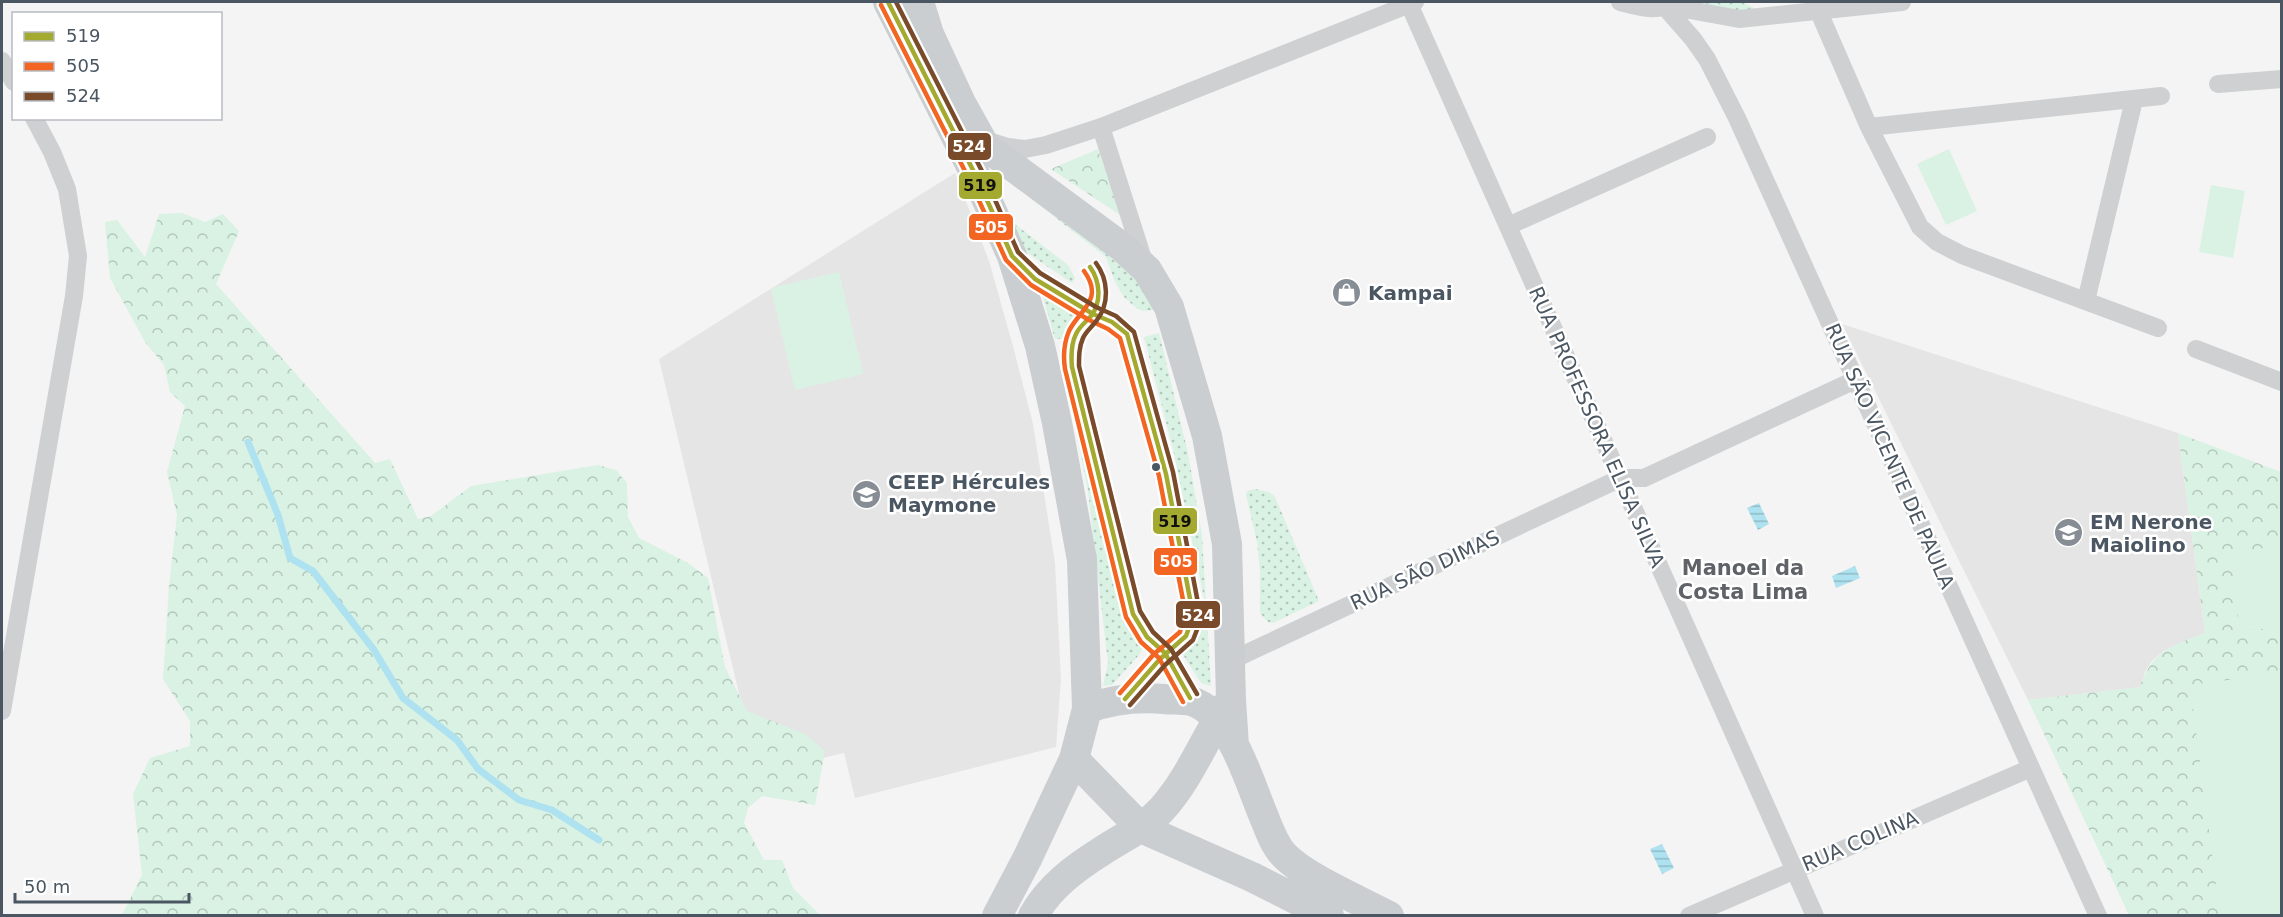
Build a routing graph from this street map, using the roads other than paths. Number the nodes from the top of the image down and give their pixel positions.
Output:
1 (888, 2) edge
2 (919, 2) edge
3 (1620, 2) edge
4 (1770, 2) edge
5 (1902, 2) edge
6 (1412, 3) edge
7 (1670, 5) edge
8 (1818, 10) junction
9 (2, 61) edge
10 (12, 78) edge
11 (2282, 79) edge
12 (2218, 84) dead end
13 (2161, 96) dead end
14 (2134, 100) junction
15 (35, 120) edge
16 (1101, 127) junction
17 (1869, 127) junction
18 (976, 131) junction
19 (1707, 137) dead end
20 (1508, 226) junction
21 (1147, 270) junction
22 (2085, 301) junction
23 (2158, 328) dead end
24 (2196, 349) dead end
25 (1855, 380) junction
26 (2282, 382) edge
27 (1621, 478) junction
28 (1230, 662) junction
29 (1087, 709) junction
30 (1224, 709) junction
31 (2, 711) edge
32 (1074, 759) junction
33 (2031, 768) junction
34 (1141, 828) junction
35 (1795, 869) junction
36 (997, 915) edge
37 (1033, 915) edge
38 (1329, 915) edge
39 (1389, 915) edge
40 (1689, 915) edge
41 (1815, 915) edge
42 (2098, 915) edge

1 - 29 main road
2 - 18 main road
3 - 7 street
4 - 8 street
5 - 8 street
6 - 16 street
6 - 20 street, RUA PROFESSORA ELISA SILVA
7 - 8 street
7 - 25 street, RUA SÃO VICENTE DE PAULA
8 - 17 street
9 - 10 street
11 - 12 street
13 - 14 street
14 - 17 street
14 - 22 street
15 - 31 street
16 - 18 street
16 - 21 street
17 - 22 street
18 - 21 main road
19 - 20 street
20 - 27 street, RUA PROFESSORA ELISA SILVA
21 - 28 main road
22 - 23 street
24 - 26 street
25 - 27 street, RUA SÃO DIMAS
25 - 33 street, RUA SÃO VICENTE DE PAULA
27 - 28 street, RUA SÃO DIMAS
27 - 35 street, RUA PROFESSORA ELISA SILVA
28 - 30 main road
29 - 30 main road
29 - 32 main road
30 - 34 main road
30 - 39 main road
32 - 34 main road
32 - 36 main road
33 - 35 street, RUA COLINA
33 - 42 street, RUA SÃO VICENTE DE PAULA
34 - 37 main road
34 - 38 main road
35 - 40 street, RUA COLINA
35 - 41 street, RUA PROFESSORA ELISA SILVA

